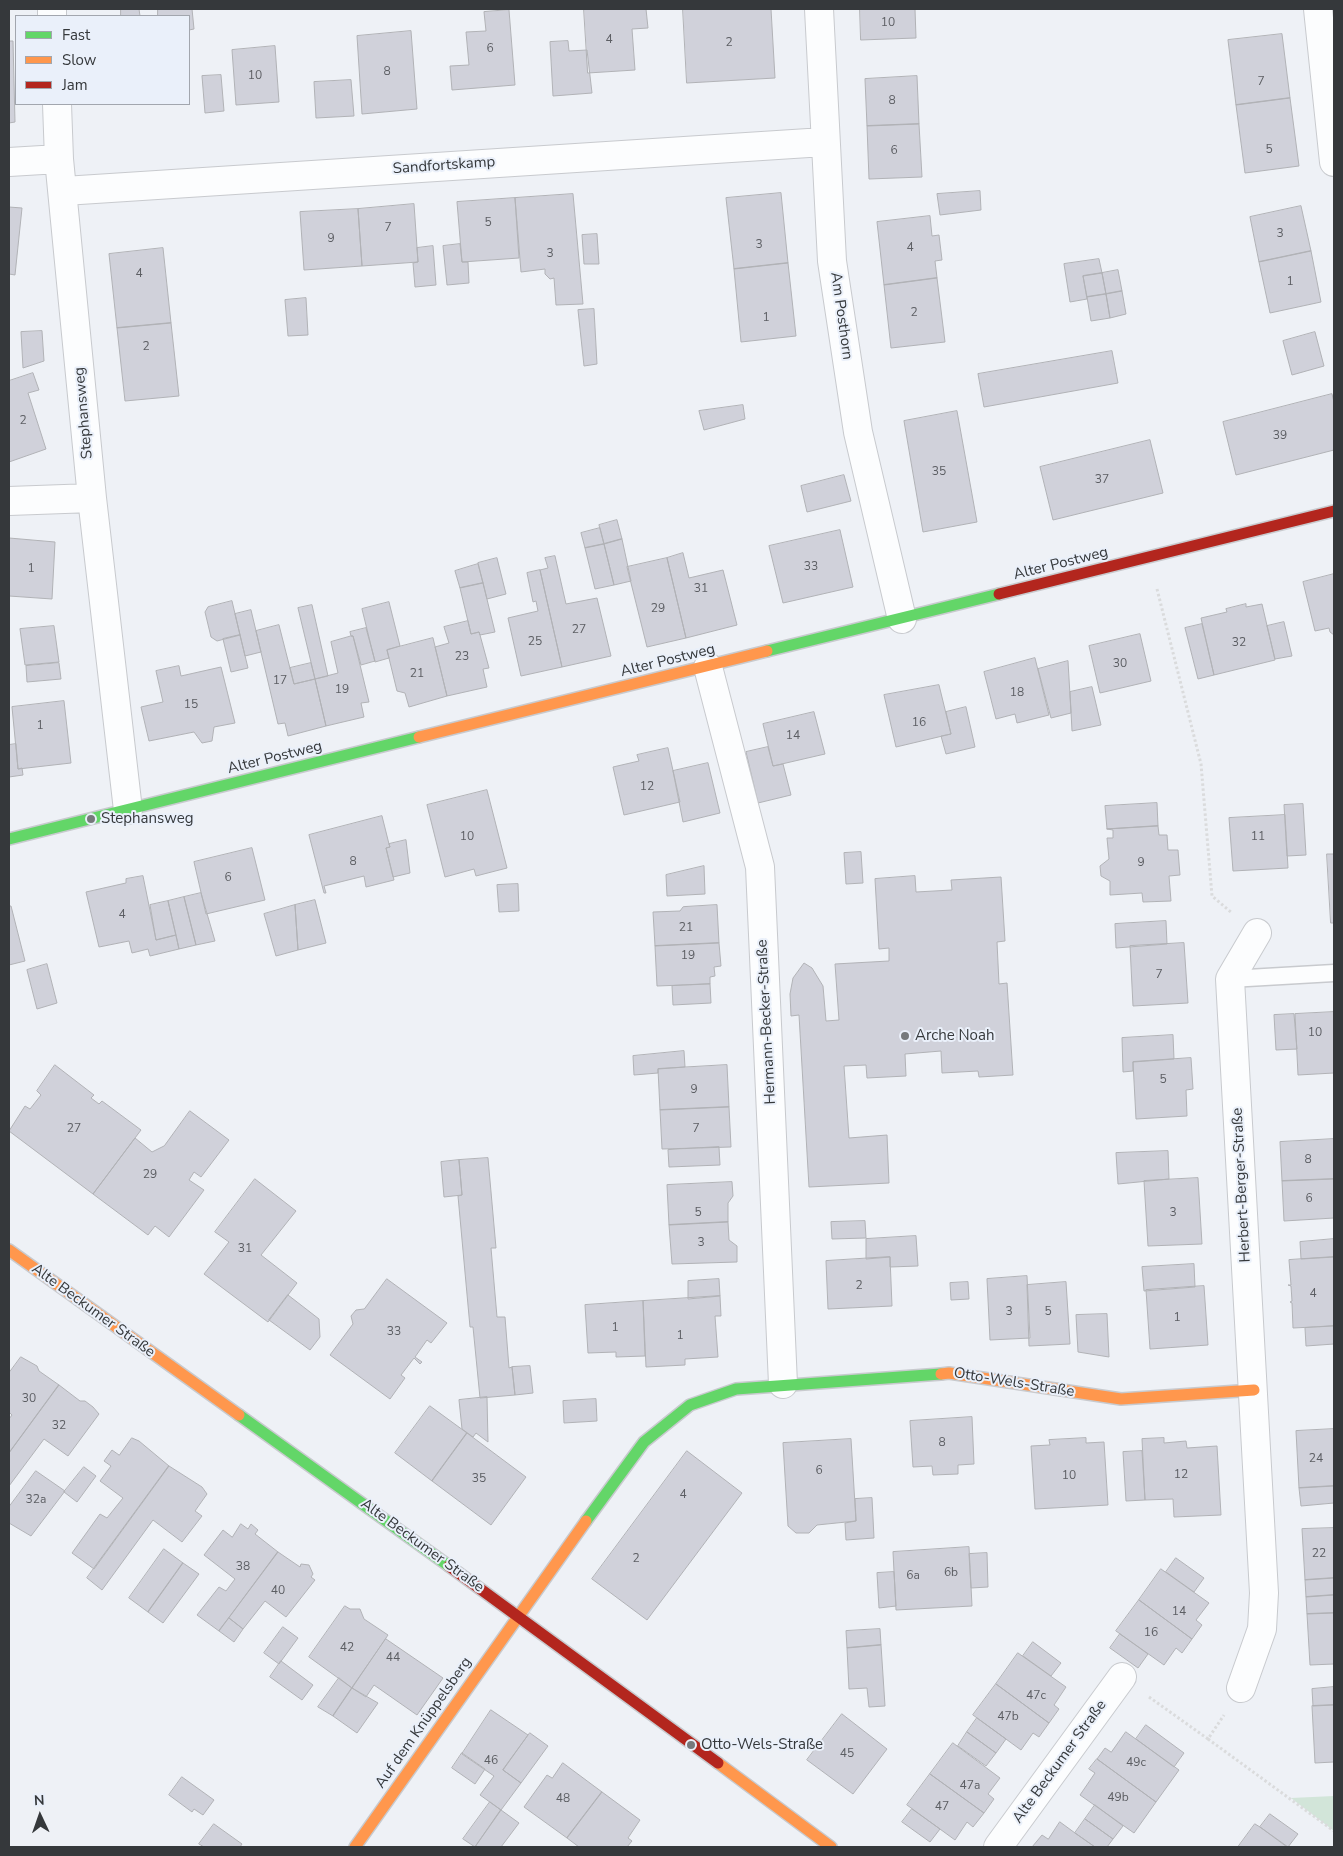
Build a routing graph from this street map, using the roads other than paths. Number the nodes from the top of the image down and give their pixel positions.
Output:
1 (818, 9) edge
2 (1318, 9) edge
3 (57, 105) edge
4 (824, 142) junction
5 (60, 159) junction
6 (9, 162) edge
7 (1334, 162) edge
8 (64, 191) junction
9 (92, 498) junction
10 (9, 501) edge
11 (1334, 511) edge
12 (902, 619) junction
13 (708, 667) junction
14 (128, 810) junction
15 (9, 839) edge
16 (1257, 933) road end
17 (1334, 973) edge
18 (1230, 979) junction
19 (9, 1250) edge
20 (783, 1384) junction
21 (1254, 1390) junction
22 (517, 1616) junction
23 (1122, 1677) road end
24 (1241, 1688) road end
25 (355, 1847) edge
26 (831, 1847) edge
27 (998, 1847) edge

1 - 4 street, Am Posthorn
2 - 7 street
3 - 5 street, Stephansweg
4 - 8 street, Sandfortskamp
4 - 12 street, Am Posthorn
5 - 6 street
5 - 8 street, Stephansweg
8 - 9 street, Stephansweg
9 - 10 street
9 - 14 street, Stephansweg
11 - 12 street, Alter Postweg
12 - 13 street, Alter Postweg
13 - 14 street, Alter Postweg
13 - 20 street, Hermann-Becker-Straße
14 - 15 street, Alter Postweg
16 - 18 street
17 - 18 lane
18 - 21 street, Herbert-Berger-Straße
19 - 22 street, Alte Beckumer Straße
20 - 21 street, Otto-Wels-Straße
20 - 22 street, Otto-Wels-Straße
21 - 24 street
22 - 25 street, Auf dem Knüppelsberg
22 - 26 street, Alte Beckumer Straße
23 - 27 street, Alte Beckumer Straße

